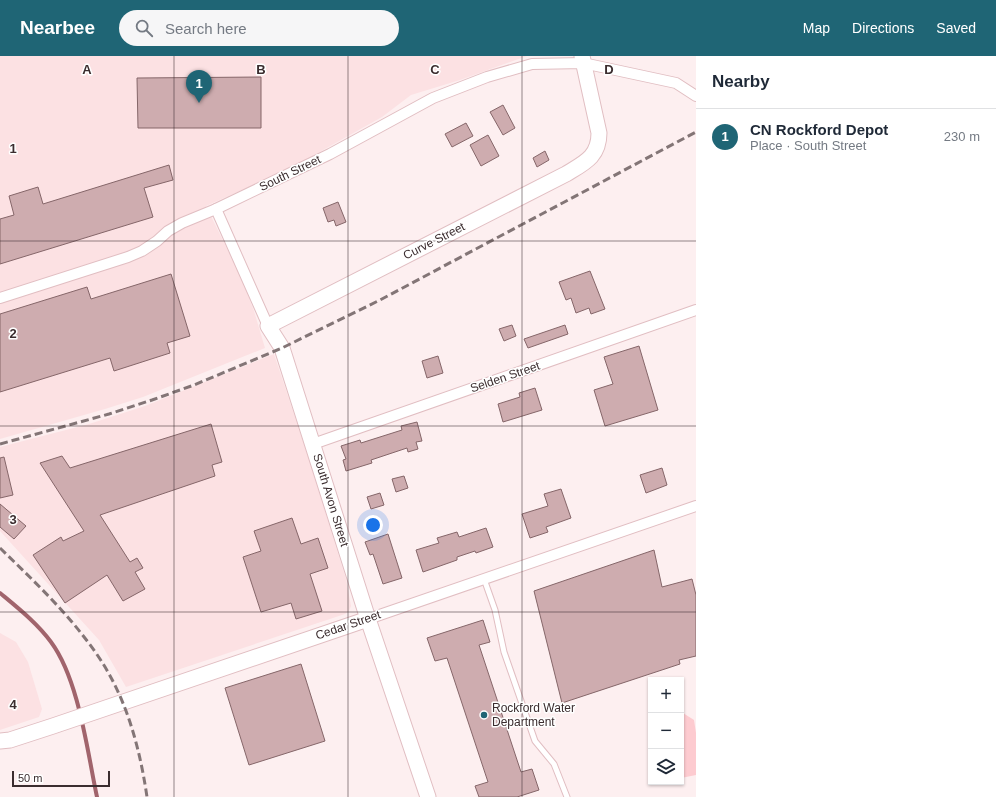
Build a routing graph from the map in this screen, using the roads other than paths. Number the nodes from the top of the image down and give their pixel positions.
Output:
1 (582, 60) edge
2 (696, 96) edge
3 (216, 209) junction
4 (0, 298) edge
5 (696, 310) edge
6 (268, 326) junction
7 (313, 444) junction
8 (696, 506) edge
9 (484, 579) junction
10 (368, 618) junction
11 (0, 741) edge
12 (428, 797) edge
13 (568, 797) edge

1 - 2 street, South Street
1 - 3 street, South Street
1 - 6 street, Curve Street
3 - 4 street, South Street
3 - 6 street, South Avon Street
5 - 7 street, Selden Street
6 - 7 street, South Avon Street
7 - 10 street, South Avon Street
8 - 9 street, Cedar Street
9 - 10 street, Cedar Street
9 - 13 lane
10 - 11 street, Cedar Street
10 - 12 street, South Avon Street

